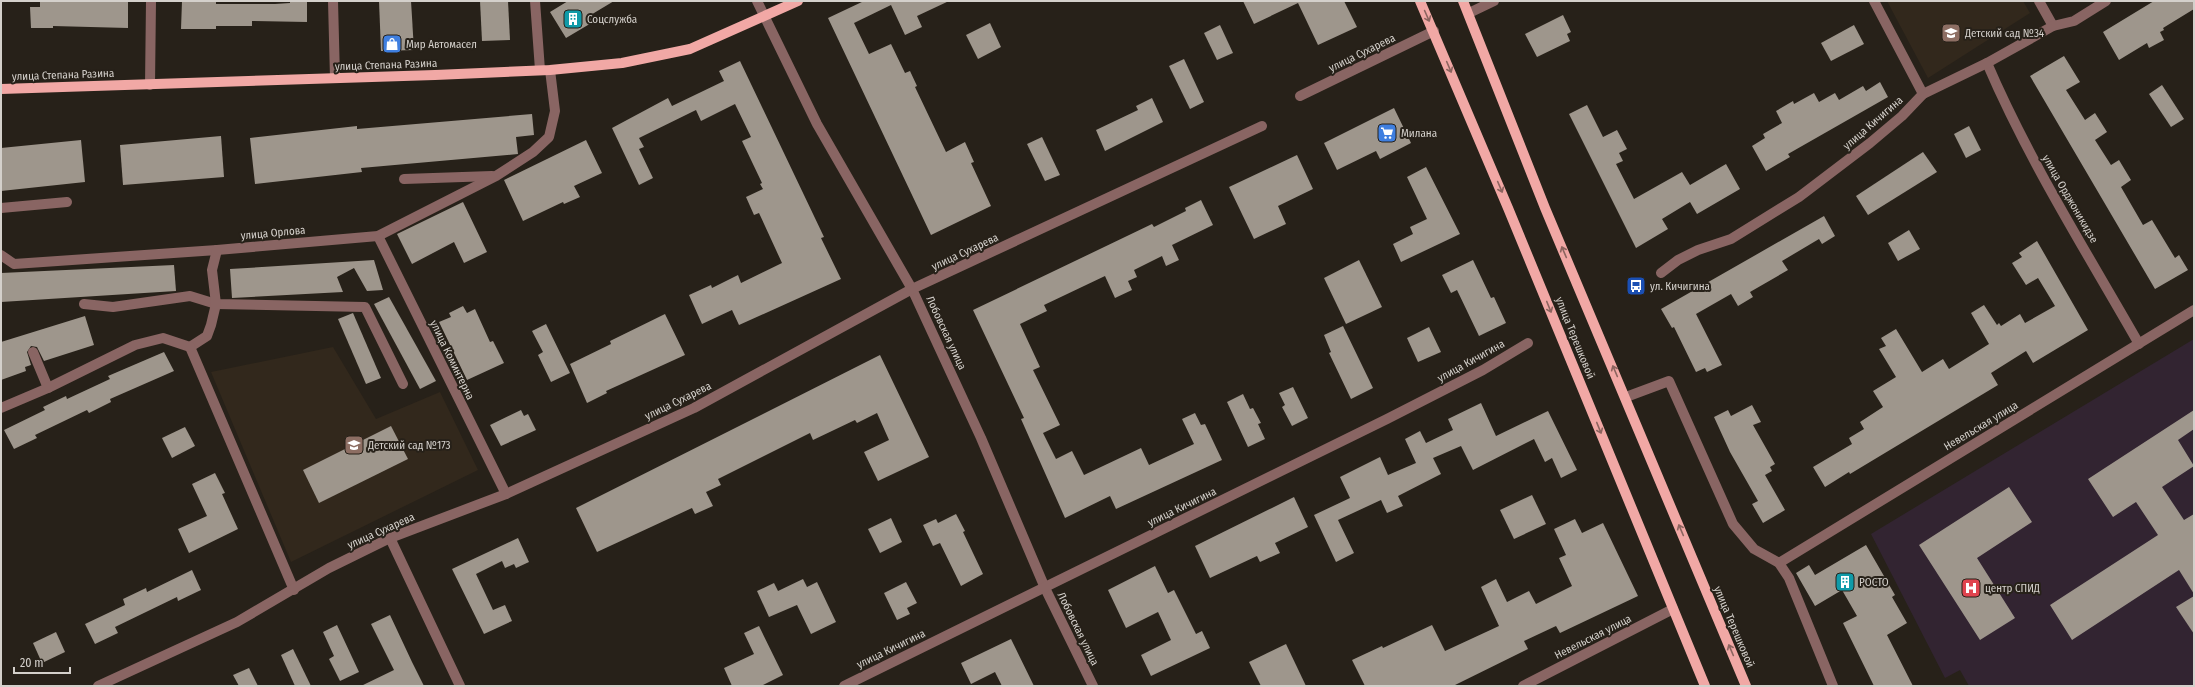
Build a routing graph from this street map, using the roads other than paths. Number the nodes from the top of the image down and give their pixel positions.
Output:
1 (150, 1) edge
2 (333, 1) edge
3 (535, 1) edge
4 (757, 1) edge
5 (798, 1) edge
6 (1420, 1) edge
7 (1463, 1) edge
8 (1494, 1) edge
9 (1874, 1) edge
10 (2038, 1) edge
11 (2106, 1) edge
12 (1469, 13) junction
13 (764, 17) junction
14 (2053, 26) junction
15 (1434, 32) junction
16 (1987, 62) junction
17 (545, 70) junction
18 (334, 78) junction
19 (150, 85) junction
20 (1, 89) edge
21 (1923, 94) junction
22 (1300, 96) dead end
23 (1262, 126) dead end
24 (496, 176) junction
25 (404, 179) dead end
26 (67, 202) dead end
27 (1, 208) edge
28 (378, 236) junction
29 (217, 250) junction
30 (1, 255) edge
31 (1660, 272) dead end
32 (912, 289) junction
33 (84, 304) dead end
34 (216, 304) junction
35 (2194, 310) edge
36 (1528, 343) dead end
37 (2139, 344) junction
38 (190, 347) junction
39 (33, 352) dead end
40 (403, 384) dead end
41 (48, 388) junction
42 (1626, 397) junction
43 (1, 408) edge
44 (506, 494) junction
45 (390, 538) junction
46 (1779, 563) junction
47 (1045, 588) junction
48 (294, 590) junction
49 (1673, 609) junction
50 (98, 686) edge
51 (460, 686) edge
52 (844, 686) edge
53 (1093, 686) edge
54 (1524, 686) edge
55 (1705, 686) edge
56 (1746, 686) edge
57 (1833, 686) edge

1 - 19 street
2 - 18 street
3 - 17 street, улица Орлова
4 - 13 street, Лобовская улица
5 - 13 main road
6 -> 15 main road, улица Терешковой
7 - 12 main road, улица Терешковой
8 - 12 street
9 - 21 street
10 - 14 street
11 - 14 street, улица Кичигина
42 -> 12 main road, улица Терешковой
13 - 17 main road, улица Степана Разина
13 - 32 street, Лобовская улица
14 - 16 street, улица Кичигина
15 - 22 street, улица Сухарева
15 -> 49 main road, улица Терешковой
16 - 21 street, улица Кичигина
16 - 37 street, улица Орджоникидзе
17 - 18 main road, улица Степана Разина
17 - 24 street, улица Орлова
18 - 19 main road, улица Степана Разина
19 - 20 main road, улица Степана Разина
21 - 31 street, улица Кичигина
23 - 32 street, улица Сухарева
24 - 25 street
24 - 28 street, улица Орлова
26 - 27 street
28 - 29 street, улица Орлова
28 - 44 street, улица Коминтерна
29 - 30 street, улица Орлова
29 - 34 street
32 - 44 street, улица Сухарева
32 - 47 street, Лобовская улица
33 - 34 street
34 - 38 street
34 - 40 street
35 - 37 street, Невельская улица
36 - 47 street, улица Кичигина
37 - 46 street, Невельская улица
38 - 41 street
38 - 48 street
39 - 41 street
41 - 43 street
42 - 46 street
56 -> 42 main road, улица Терешковой
44 - 45 street, улица Сухарева
45 - 48 street, улица Сухарева
45 - 51 street
46 - 57 street
47 - 52 street, улица Кичигина
47 - 53 street, Лобовская улица
48 - 50 street, улица Сухарева
49 - 54 street, Невельская улица
49 - 55 main road, улица Терешковой

